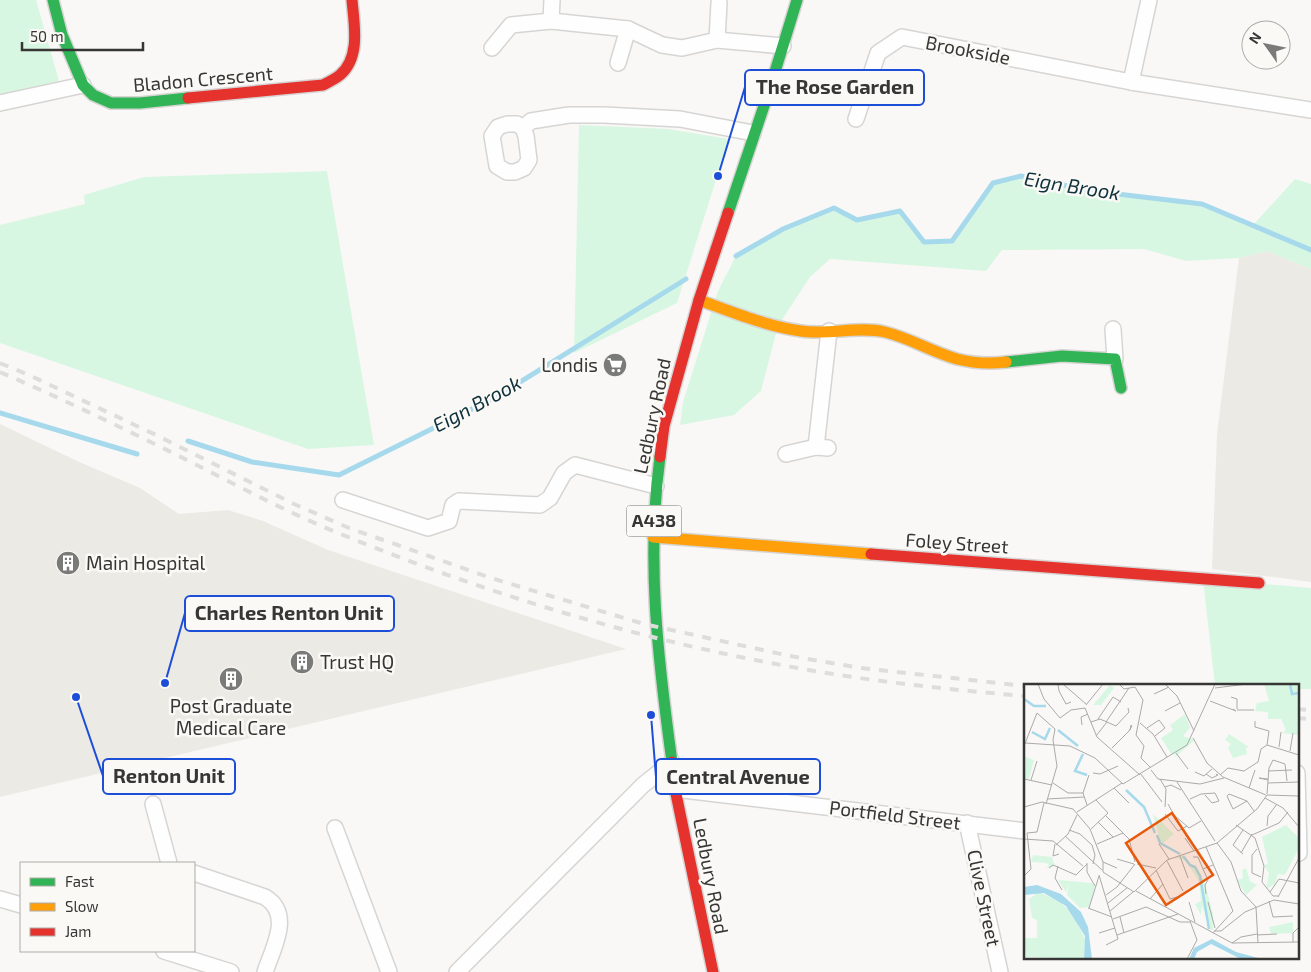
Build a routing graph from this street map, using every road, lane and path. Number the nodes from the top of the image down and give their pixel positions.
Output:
1 (53, 0) edge
2 (352, 0) edge
3 (552, 0) edge
4 (797, 0) edge
5 (1149, 0) edge
6 (719, 3) dead end
7 (551, 21) junction
8 (628, 29) junction
9 (717, 40) junction
10 (783, 46) junction
11 (492, 48) dead end
12 (618, 63) dead end
13 (1131, 82) junction
14 (83, 85) junction
15 (0, 103) edge
16 (1311, 110) edge
17 (856, 119) dead end
18 (523, 128) dead end
19 (753, 133) junction
20 (699, 300) junction
21 (1113, 329) dead end
22 (829, 332) junction
23 (1115, 358) junction
24 (1121, 388) dead end
25 (786, 454) dead end
26 (656, 486) junction
27 (344, 500) dead end
28 (653, 537) junction
29 (1258, 583) dead end
30 (672, 762) junction
31 (675, 788) junction
32 (1298, 789) edge
33 (153, 804) dead end
34 (967, 823) junction
35 (336, 828) dead end
36 (1024, 831) edge
37 (1302, 852) edge
38 (169, 862) edge
39 (195, 873) edge
40 (0, 899) edge
41 (20, 905) edge
42 (167, 952) edge
43 (231, 972) edge
44 (265, 972) edge
45 (390, 972) edge
46 (457, 972) edge
47 (713, 972) edge
48 (1000, 972) edge

1 - 14 main road
2 - 14 main road, Bladon Crescent
3 - 7 street
4 - 10 main road, Ledbury Road / A438
5 - 13 street
6 - 9 street
7 - 8 street
7 - 11 street
8 - 9 street
8 - 12 street
9 - 10 street
10 - 19 main road, Ledbury Road / A438
13 - 16 street, Brookside
13 - 17 street, Brookside
14 - 15 street
18 - 19 street
19 - 20 main road, Ledbury Road / A438
20 - 22 main road
20 - 26 main road, Ledbury Road / A438
21 - 23 street
22 - 23 main road
22 - 25 street
23 - 24 main road
26 - 27 street
26 - 28 main road, Ledbury Road / A438
28 - 29 main road, Foley Street
28 - 30 main road, Ledbury Road / A438
30 - 31 main road, Ledbury Road / A438
30 - 46 street
31 - 34 street, Portfield Street
31 - 47 main road, Ledbury Road / A438
32 - 37 street
33 - 38 street
34 - 36 street, Portfield Street
34 - 48 street, Clive Street
35 - 45 street
39 - 44 street
40 - 41 street
42 - 43 street

